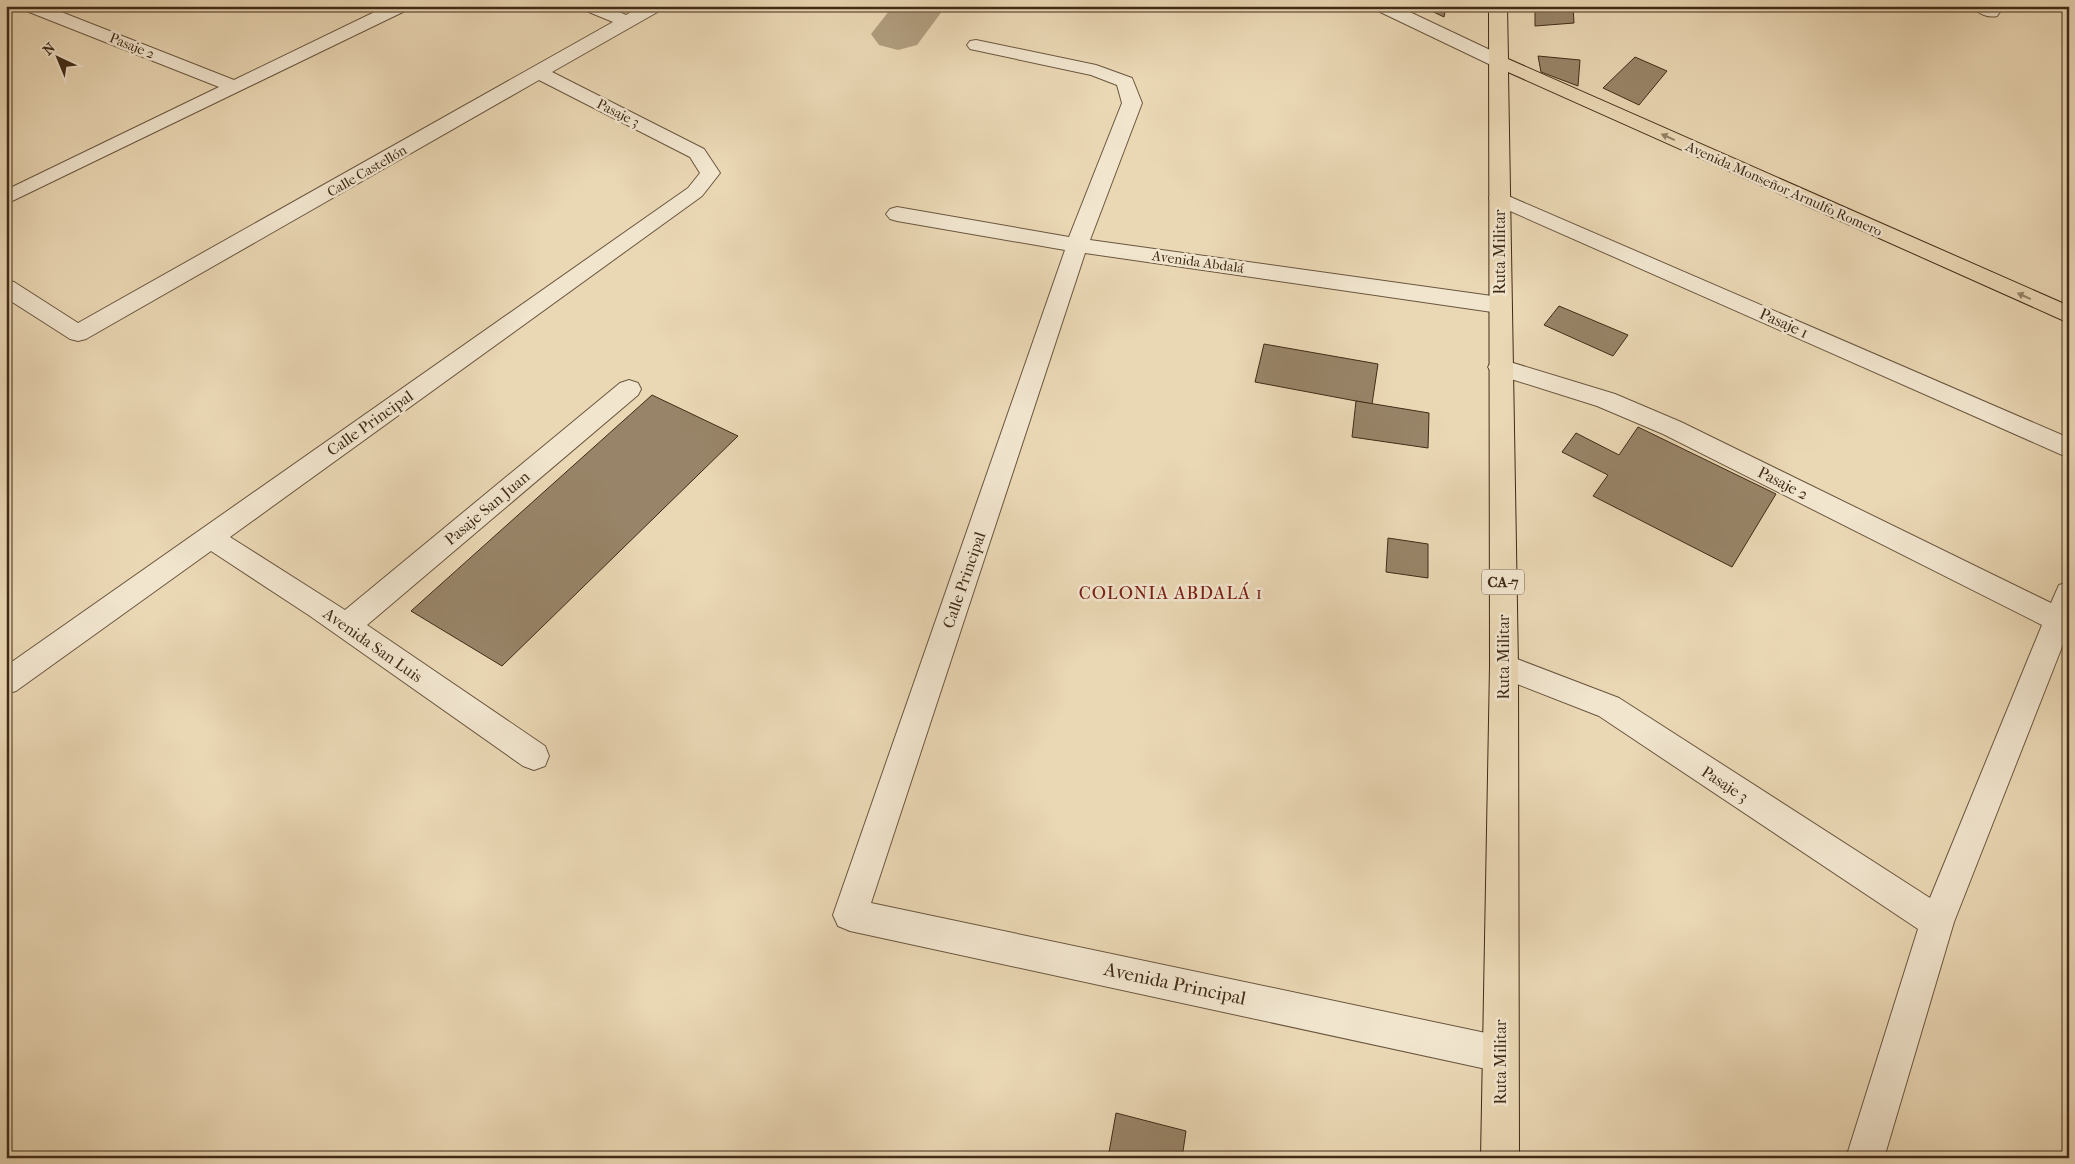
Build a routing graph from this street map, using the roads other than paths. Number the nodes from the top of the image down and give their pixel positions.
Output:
1 (30, 6) edge
2 (400, 6) edge
3 (590, 6) edge
4 (655, 6) edge
5 (1382, 6) edge
6 (1498, 6) edge
7 (628, 22) junction
8 (976, 45) dead end
9 (1500, 62) junction
10 (540, 73) junction
11 (234, 86) junction
12 (697, 153) joint
13 (6, 198) edge
14 (1499, 198) junction
15 (897, 214) dead end
16 (1077, 245) junction
17 (6, 287) edge
18 (1499, 305) junction
19 (2069, 315) edge
20 (1500, 367) junction
21 (628, 389) dead end
22 (2069, 449) edge
23 (210, 537) junction
24 (2063, 607) edge
25 (346, 626) junction
26 (1504, 666) junction
27 (6, 682) edge
28 (534, 756) dead end
29 (850, 915) joint
30 (1937, 922) junction
31 (1500, 1054) junction
32 (1500, 1158) edge
33 (1865, 1158) edge

1 - 11 street, Pasaje 2
2 - 11 street
3 - 7 street
4 - 7 street, Calle Castellón
5 - 9 street
6 - 9 main road, Ruta Militar / CA-7
7 - 10 street, Calle Castellón
8 - 16 street, Calle Principal
9 - 14 main road, Ruta Militar / CA-7
19 -> 9 main road, Avenida Monseñor Arnulfo Romero
10 - 12 street, Pasaje 3
10 - 17 street, Calle Castellón
11 - 13 street
12 - 23 street, Calle Principal
14 - 18 main road, Ruta Militar / CA-7
14 - 22 street, Pasaje 1
15 - 16 street, Avenida Abdalá
16 - 18 street, Avenida Abdalá
16 - 29 street, Calle Principal
18 - 20 main road, Ruta Militar / CA-7
20 - 24 street, Pasaje 2
20 - 26 main road, Ruta Militar / CA-7
21 - 25 street, Pasaje San Juan
23 - 25 street, Avenida San Luis
23 - 27 street, Calle Principal
24 - 30 street
25 - 28 street, Avenida San Luis
26 - 30 street, Pasaje 3
26 - 31 main road, Ruta Militar / CA-7
29 - 31 street, Avenida Principal
30 - 33 street
31 - 32 main road, Ruta Militar / CA-7

